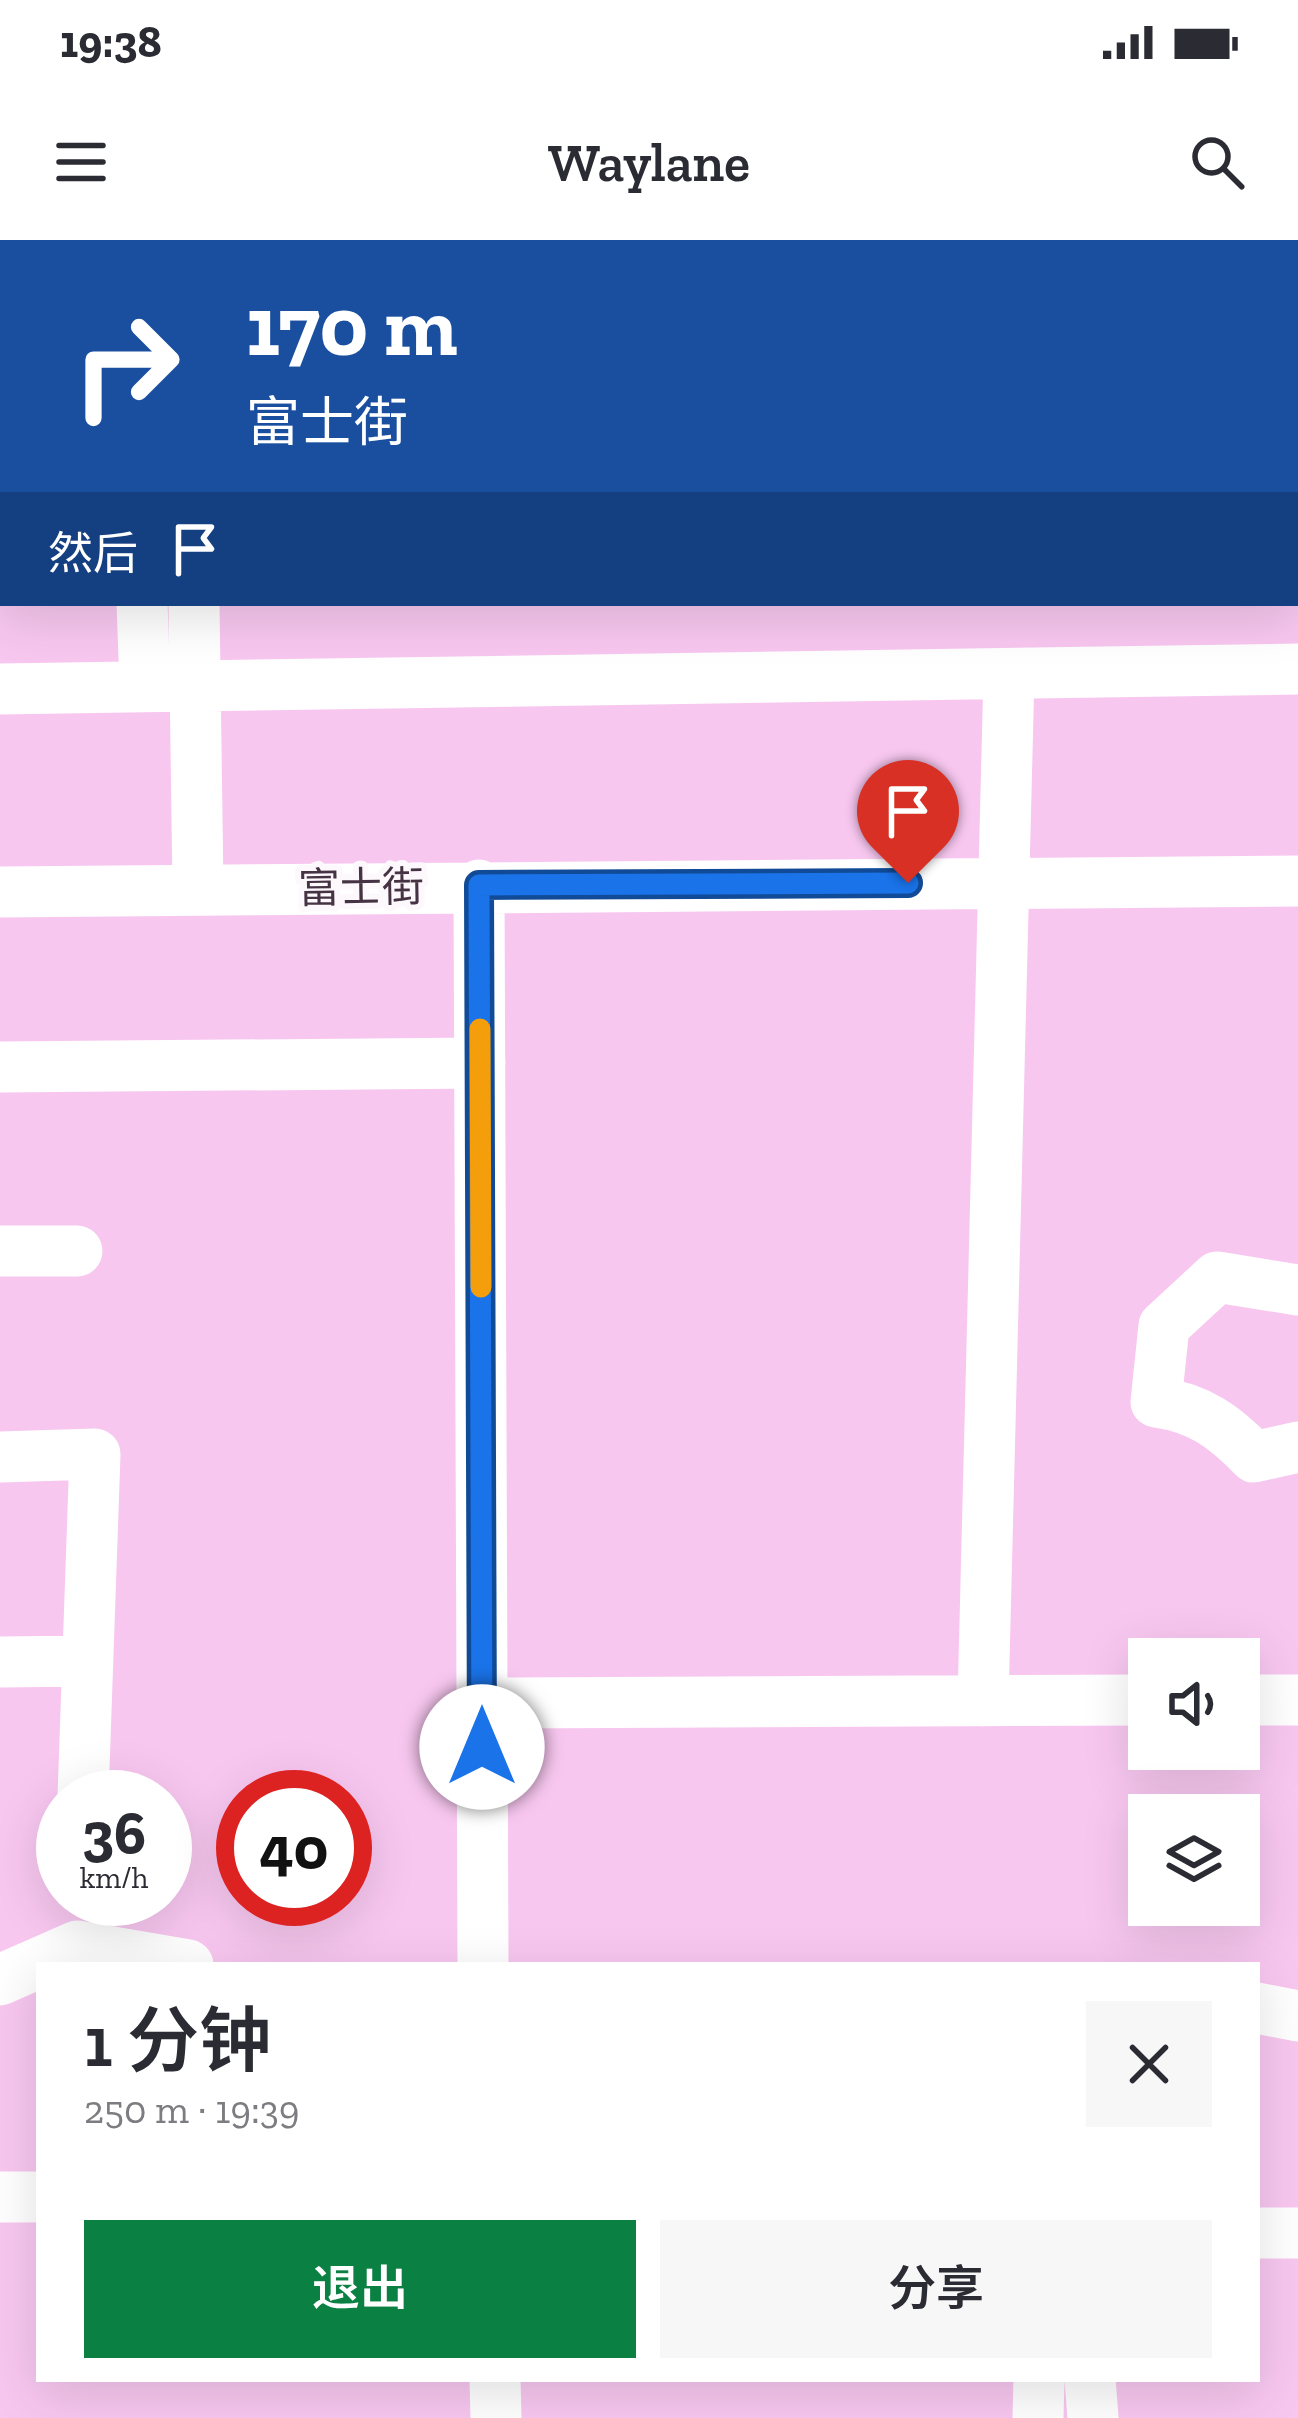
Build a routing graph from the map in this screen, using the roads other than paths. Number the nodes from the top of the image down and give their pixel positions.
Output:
1 (143, 606) edge
2 (193, 606) edge
3 (1298, 669) edge
4 (1009, 674) junction
5 (170, 686) junction
6 (0, 689) edge
7 (1298, 880) edge
8 (1003, 882) junction
9 (479, 885) junction
10 (199, 889) junction
11 (0, 892) edge
12 (480, 1063) junction
13 (0, 1067) edge
14 (77, 1251) dead end
15 (0, 1252) edge
16 (1298, 1290) edge
17 (1298, 1447) edge
18 (0, 1457) edge
19 (88, 1661) junction
20 (0, 1662) edge
21 (1128, 1700) edge
22 (1260, 1700) edge
23 (1298, 1700) edge
24 (983, 1701) junction
25 (482, 1703) junction
26 (84, 1770) edge
27 (74, 1926) edge
28 (86, 1926) edge
29 (180, 1962) edge
30 (483, 1962) edge
31 (0, 1980) edge
32 (1260, 2009) edge
33 (1298, 2016) edge
34 (0, 2197) edge
35 (36, 2197) edge
36 (1298, 2233) edge
37 (1260, 2234) edge
38 (495, 2382) edge
39 (1039, 2382) edge
40 (1090, 2382) edge
41 (496, 2418) edge
42 (1038, 2418) edge
43 (1093, 2418) edge

1 - 5 street
2 - 5 street
3 - 4 street
4 - 5 street
4 - 8 street
5 - 6 street
5 - 10 street
7 - 8 street, 富士街
8 - 9 street, 富士街
8 - 24 street
9 - 10 street, 富士街
9 - 12 street
10 - 11 street, 富士街
12 - 13 street
12 - 25 street
14 - 15 street
16 - 17 street
18 - 19 street
19 - 20 street
19 - 26 street
21 - 24 street
22 - 23 street
24 - 25 street
25 - 30 street
27 - 31 street
28 - 29 street
32 - 33 street
34 - 35 street
36 - 37 street
38 - 41 street
39 - 42 street
40 - 43 street

